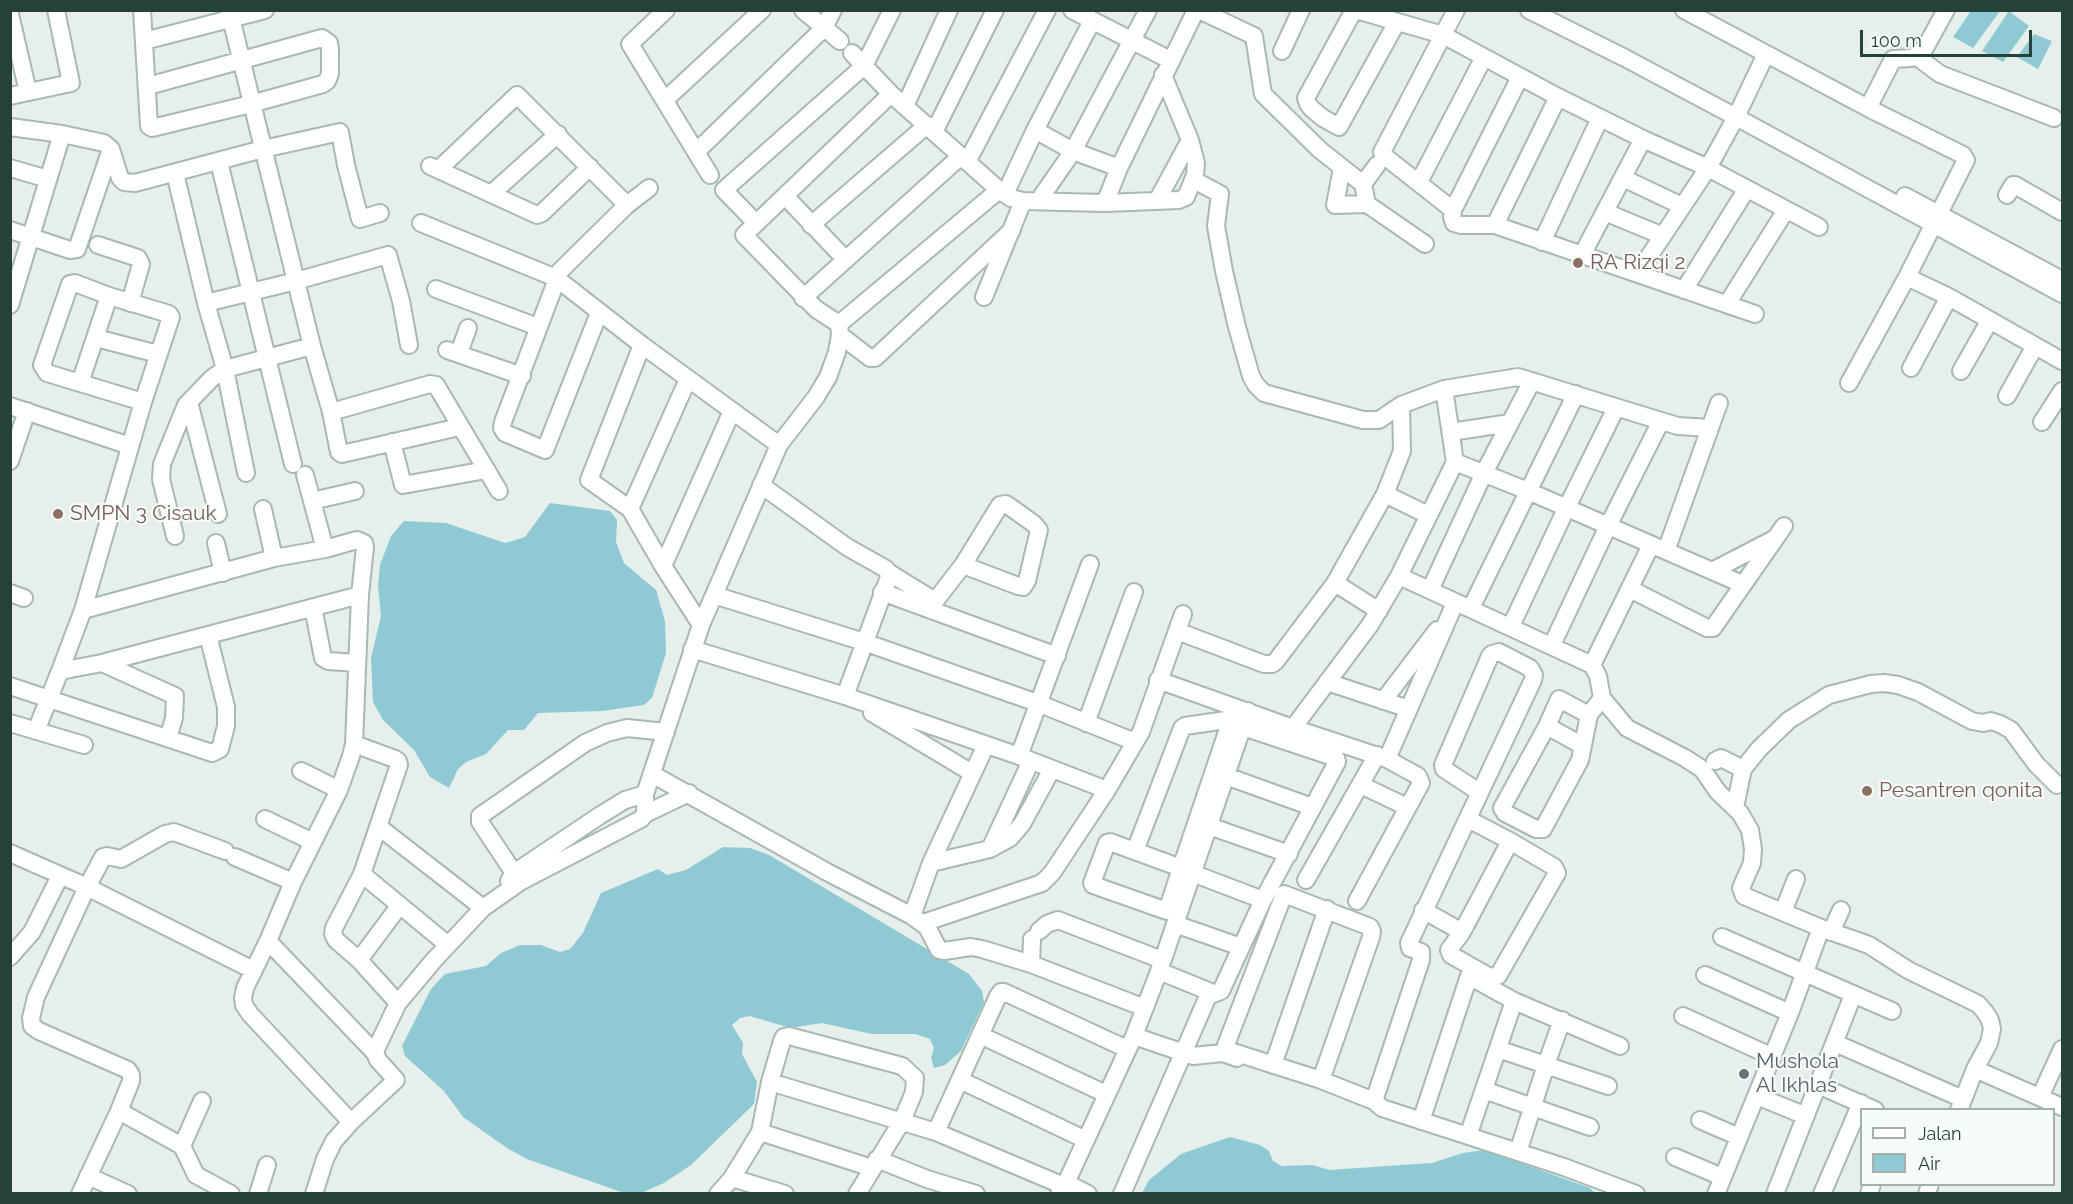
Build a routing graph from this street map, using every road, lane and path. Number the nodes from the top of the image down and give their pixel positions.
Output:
1 (56, 10) edge
2 (142, 10) edge
3 (265, 10) edge
4 (666, 10) edge
5 (762, 10) edge
6 (803, 10) edge
7 (833, 10) edge
8 (892, 10) edge
9 (950, 10) edge
10 (995, 10) edge
11 (1047, 10) edge
12 (1072, 10) edge
13 (1148, 10) edge
14 (1197, 10) edge
15 (1302, 10) edge
16 (1355, 10) edge
17 (1456, 10) edge
18 (1528, 10) edge
19 (1554, 10) edge
20 (1947, 10) edge
21 (1691, 12) edge
22 (10, 14) edge
23 (230, 15) edge
24 (1091, 17) edge
25 (1397, 22) junction
26 (824, 28) junction
27 (1443, 35) junction
28 (144, 41) junction
29 (1132, 42) junction
30 (1282, 51) dead end
31 (1766, 54) junction
32 (1916, 56) junction
33 (1484, 57) junction
34 (240, 60) junction
35 (864, 66) junction
36 (1167, 68) junction
37 (1520, 77) junction
38 (148, 86) junction
39 (28, 92) junction
40 (891, 94) junction
41 (10, 96) edge
42 (1558, 97) junction
43 (665, 100) junction
44 (251, 104) junction
45 (905, 106) junction
46 (1868, 108) junction
47 (1739, 112) junction
48 (1600, 118) junction
49 (2054, 118) dead end
50 (10, 127) edge
51 (931, 128) junction
52 (1035, 130) junction
53 (62, 134) junction
54 (558, 134) junction
55 (1643, 139) junction
56 (1190, 140) junction
57 (111, 149) junction
58 (263, 149) junction
59 (1073, 151) junction
60 (696, 152) junction
61 (964, 159) junction
62 (219, 162) junction
63 (1377, 165) dead end
64 (590, 167) junction
65 (10, 168) edge
66 (1119, 168) junction
67 (1342, 168) junction
68 (1708, 168) junction
69 (175, 173) junction
70 (710, 175) dead end
71 (1623, 178) junction
72 (48, 179) junction
73 (1194, 180) junction
74 (1419, 182) junction
75 (1363, 184) junction
76 (649, 188) dead end
77 (1746, 190) junction
78 (1002, 192) junction
79 (491, 194) junction
80 (2007, 195) dead end
81 (785, 196) junction
82 (1158, 200) junction
83 (1031, 201) junction
84 (1105, 202) junction
85 (627, 204) junction
86 (1367, 204) junction
87 (1682, 206) junction
88 (1453, 210) junction
89 (1786, 210) junction
90 (1605, 212) junction
91 (2062, 212) edge
92 (380, 213) dead end
93 (1936, 219) junction
94 (421, 223) dead end
95 (756, 223) junction
96 (811, 225) junction
97 (1495, 225) junction
98 (1819, 227) dead end
99 (10, 230) edge
100 (1012, 230) junction
101 (1663, 236) junction
102 (31, 237) junction
103 (1542, 242) junction
104 (1425, 244) dead end
105 (98, 245) dead end
106 (1582, 255) junction
107 (846, 260) junction
108 (1638, 273) junction
109 (1907, 277) junction
110 (556, 278) junction
111 (2062, 280) edge
112 (296, 281) junction
113 (436, 289) dead end
114 (1684, 290) junction
115 (251, 292) junction
116 (2062, 294) edge
117 (109, 296) junction
118 (984, 297) dead end
119 (1949, 297) junction
120 (803, 298) junction
121 (130, 303) junction
122 (206, 303) junction
123 (1727, 304) junction
124 (10, 305) edge
125 (599, 313) junction
126 (1755, 314) dead end
127 (1990, 320) junction
128 (538, 327) junction
129 (468, 328) dead end
130 (840, 330) junction
131 (96, 338) junction
132 (409, 345) dead end
133 (642, 345) junction
134 (312, 346) junction
135 (2035, 346) junction
136 (158, 354) junction
137 (266, 357) junction
138 (2062, 361) edge
139 (1911, 368) dead end
140 (225, 369) junction
141 (1961, 371) dead end
142 (522, 376) junction
143 (688, 379) junction
144 (1532, 381) junction
145 (80, 382) junction
146 (1849, 383) dead end
147 (1444, 389) junction
148 (2062, 391) edge
149 (1576, 394) junction
150 (2007, 396) dead end
151 (143, 402) junction
152 (189, 402) junction
153 (1719, 403) dead end
154 (1401, 405) junction
155 (19, 408) edge
156 (1616, 408) junction
157 (732, 411) junction
158 (331, 412) junction
159 (1661, 421) junction
160 (2042, 422) dead end
161 (1510, 423) junction
162 (459, 427) junction
163 (1710, 428) junction
164 (1451, 432) junction
165 (392, 442) junction
166 (779, 445) junction
167 (130, 446) junction
168 (11, 456) edge
169 (1455, 462) junction
170 (486, 470) junction
171 (246, 473) dead end
172 (1484, 473) junction
173 (760, 485) junction
174 (1528, 490) junction
175 (499, 491) dead end
176 (355, 492) dead end
177 (1385, 494) junction
178 (312, 501) junction
179 (1567, 507) junction
180 (263, 509) dead end
181 (630, 509) junction
182 (218, 514) dead end
183 (1428, 515) junction
184 (1608, 526) junction
185 (175, 536) dead end
186 (216, 543) dead end
187 (1659, 548) junction
188 (325, 549) junction
189 (274, 558) junction
190 (1090, 564) dead end
191 (963, 565) junction
192 (663, 567) junction
193 (1714, 570) junction
194 (888, 572) junction
195 (223, 573) junction
196 (1399, 576) junction
197 (1335, 583) junction
198 (1742, 584) junction
199 (1430, 590) junction
200 (1630, 590) junction
201 (882, 592) junction
202 (1134, 592) dead end
203 (360, 595) junction
204 (714, 595) junction
205 (932, 605) junction
206 (1460, 607) junction
207 (313, 608) junction
208 (83, 610) junction
209 (1379, 611) junction
210 (1183, 614) dead end
211 (701, 625) junction
212 (1511, 626) junction
213 (1177, 631) junction
214 (208, 635) junction
215 (864, 642) junction
216 (1552, 645) junction
217 (692, 649) junction
218 (1057, 656) junction
219 (102, 663) junction
220 (357, 663) junction
221 (1592, 664) junction
222 (60, 671) junction
223 (1158, 680) junction
224 (1327, 682) junction
225 (10, 686) edge
226 (845, 696) junction
227 (48, 699) junction
228 (1602, 699) junction
229 (1383, 701) junction
230 (867, 704) junction
231 (1040, 704) junction
232 (1409, 709) junction
233 (1589, 715) junction
234 (1242, 718) junction
235 (10, 723) edge
236 (1086, 723) junction
237 (1547, 726) junction
238 (1293, 728) junction
239 (36, 731) junction
240 (666, 732) junction
241 (168, 738) junction
242 (1135, 742) junction
243 (354, 744) junction
244 (986, 744) junction
245 (84, 745) dead end
246 (1583, 746) junction
247 (1382, 757) junction
248 (1025, 758) junction
249 (1715, 761) dead end
250 (1052, 769) junction
251 (1743, 769) junction
252 (301, 771) dead end
253 (972, 773) junction
254 (652, 774) junction
255 (1226, 776) junction
256 (1361, 785) junction
257 (2057, 785) dead end
258 (339, 790) junction
259 (1107, 790) junction
260 (1479, 792) junction
261 (689, 793) junction
262 (645, 794) junction
263 (1312, 807) junction
264 (1407, 807) junction
265 (1735, 807) junction
266 (645, 814) junction
267 (265, 819) dead end
268 (1468, 819) junction
269 (1209, 826) junction
270 (379, 827) junction
271 (313, 842) junction
272 (1510, 842) junction
273 (990, 849) junction
274 (1135, 851) junction
275 (10, 853) edge
276 (1289, 854) junction
277 (931, 863) junction
278 (1187, 870) junction
279 (362, 874) junction
280 (60, 876) junction
281 (517, 878) junction
282 (1796, 879) dead end
283 (1306, 880) dead end
284 (293, 882) junction
285 (87, 887) junction
286 (1263, 900) junction
287 (1357, 901) dead end
288 (400, 905) junction
289 (489, 905) junction
290 (1327, 909) junction
291 (1424, 910) junction
292 (1841, 910) dead end
293 (1783, 912) junction
294 (918, 920) junction
295 (1175, 924) junction
296 (1826, 930) junction
297 (1462, 932) junction
298 (1722, 937) dead end
299 (268, 940) junction
300 (448, 945) junction
301 (1241, 947) junction
302 (10, 957) edge
303 (359, 960) junction
304 (1031, 964) junction
305 (1160, 966) junction
306 (253, 970) junction
307 (1805, 974) junction
308 (1705, 975) dead end
309 (1213, 993) junction
310 (1853, 995) junction
311 (1514, 1001) junction
312 (398, 1003) junction
313 (1145, 1008) junction
314 (1892, 1011) dead end
315 (1790, 1013) junction
316 (1683, 1016) dead end
317 (1562, 1020) junction
318 (980, 1035) junction
319 (1131, 1042) junction
320 (1835, 1043) junction
321 (1620, 1046) dead end
322 (1498, 1049) junction
323 (2062, 1049) edge
324 (375, 1053) junction
325 (1183, 1053) junction
326 (1773, 1057) junction
327 (1273, 1065) junction
328 (1546, 1065) junction
329 (1975, 1069) junction
330 (960, 1080) junction
331 (1321, 1080) junction
332 (770, 1082) junction
333 (1818, 1085) junction
334 (1608, 1086) dead end
335 (1484, 1090) junction
336 (1106, 1094) junction
337 (1757, 1096) junction
338 (2040, 1097) junction
339 (1368, 1099) junction
340 (202, 1101) dead end
341 (1961, 1104) edge
342 (1533, 1106) junction
343 (1868, 1106) edge
344 (2062, 1107) edge
345 (119, 1111) junction
346 (1806, 1116) junction
347 (1700, 1120) dead end
348 (902, 1121) junction
349 (1421, 1121) junction
350 (1860, 1121) edge
351 (351, 1122) junction
352 (1590, 1127) dead end
353 (760, 1132) junction
354 (936, 1132) junction
355 (1468, 1136) junction
356 (1739, 1137) junction
357 (1086, 1140) junction
358 (182, 1146) junction
359 (1518, 1152) junction
360 (1675, 1157) dead end
361 (875, 1163) junction
362 (267, 1165) dead end
363 (88, 1176) junction
364 (1722, 1177) junction
365 (732, 1178) junction
366 (927, 1179) junction
367 (1061, 1190) edge
368 (80, 1194) edge
369 (128, 1194) edge
370 (231, 1194) edge
371 (258, 1194) edge
372 (314, 1194) edge
373 (718, 1194) edge
374 (785, 1194) edge
375 (857, 1194) edge
376 (951, 1194) edge
377 (976, 1194) edge
378 (1088, 1194) edge
379 (1122, 1194) edge
380 (1636, 1194) edge
381 (1716, 1194) edge
382 (1775, 1194) edge
383 (1822, 1194) edge

1 - 39 street
2 - 28 street
3 - 23 street
4 - 43 street
5 - 43 street
6 - 26 street
7 - 26 street
8 - 35 street
9 - 45 street
10 - 51 street
11 - 61 street
12 - 24 street
13 - 29 street
14 - 36 street
14 - 67 street
15 - 30 street
16 - 25 street
16 - 25 street
17 - 27 street
18 - 47 street
19 - 47 street
20 - 32 street
21 - 31 street
22 - 39 street
23 - 28 street
23 - 34 street
24 - 29 street
24 - 52 street
25 - 27 street
26 - 35 street
26 - 60 street
27 - 33 street
27 - 74 street
28 - 38 street
29 - 36 street
29 - 59 street
31 - 46 street
31 - 47 street
32 - 46 street
32 - 49 street
33 - 37 street
33 - 74 street
34 - 38 street
34 - 44 street
34 - 44 street
35 - 40 street
35 - 95 street
36 - 56 street
36 - 66 street
37 - 42 street
37 - 88 street
38 - 44 street
39 - 41 street
40 - 45 street
40 - 81 street
42 - 48 street
42 - 97 street
43 - 60 street
44 - 58 street
45 - 51 street
46 - 93 street
47 - 68 street
47 - 93 street
48 - 55 street
48 - 103 street
50 - 53 street
51 - 61 street
51 - 96 street
52 - 59 street
52 - 78 street
53 - 57 street
53 - 72 street
54 - 64 street
54 - 79 street
54 - 79 street
55 - 68 street
55 - 71 street
56 - 73 street
56 - 82 street
57 - 69 street
57 - 102 street
58 - 62 street
58 - 92 street
58 - 112 street
59 - 66 street
59 - 83 street
60 - 70 street
61 - 78 street
61 - 107 street
62 - 69 street
62 - 115 street
63 - 75 street
64 - 79 street
64 - 85 street
65 - 72 street
66 - 84 street
67 - 75 street
67 - 86 street
68 - 77 street
68 - 87 street
69 - 122 street
71 - 87 street
71 - 90 street
72 - 102 street
73 - 82 street
73 - 154 street
74 - 88 street
75 - 86 street
76 - 85 street
77 - 89 street
77 - 114 street
78 - 83 street
78 - 130 street
80 - 91 street
81 - 95 street
81 - 96 street
82 - 84 street
83 - 84 street
83 - 100 street
85 - 110 street
86 - 104 street
87 - 101 street
88 - 97 street
89 - 98 street
89 - 123 street
90 - 101 street
90 - 106 street
93 - 109 street
93 - 111 street
93 - 116 street
94 - 110 street
95 - 120 street
96 - 107 street
97 - 103 street
99 - 102 street
100 - 118 street
100 - 130 street
101 - 108 street
102 - 124 street
103 - 106 street
105 - 121 street
106 - 108 street
107 - 120 street
108 - 114 street
109 - 119 street
109 - 146 street
110 - 125 street
110 - 128 street
112 - 115 street
112 - 132 street
112 - 134 street
113 - 128 street
114 - 123 street
115 - 122 street
115 - 137 street
117 - 121 street
117 - 131 street
117 - 145 street
119 - 127 street
119 - 139 street
120 - 130 street
121 - 136 street
122 - 140 street
123 - 126 street
125 - 133 street
125 - 142 street
127 - 135 street
127 - 141 street
128 - 142 street
129 - 142 street
130 - 166 street
131 - 136 street
131 - 145 street
133 - 143 street
133 - 181 street
134 - 137 street
134 - 158 street
135 - 138 street
135 - 150 street
136 - 151 street
137 - 140 street
137 - 178 street
140 - 152 street
140 - 171 street
143 - 157 street
143 - 181 street
144 - 147 street
144 - 149 street
144 - 161 street
145 - 151 street
147 - 154 street
147 - 164 street
148 - 160 street
149 - 156 street
149 - 174 street
151 - 167 street
152 - 182 street
152 - 185 street
153 - 163 street
154 - 177 street
155 - 167 street
155 - 168 street
156 - 159 street
156 - 179 street
157 - 166 street
157 - 192 street
158 - 162 street
158 - 165 street
159 - 163 street
159 - 184 street
161 - 164 street
161 - 172 street
162 - 165 street
162 - 170 street
163 - 187 street
164 - 169 street
165 - 170 street
166 - 173 street
167 - 208 street
169 - 172 street
169 - 183 street
170 - 175 street
172 - 174 street
172 - 199 street
173 - 194 street
173 - 204 street
174 - 179 street
174 - 206 street
176 - 178 street
177 - 183 street
177 - 197 street
178 - 188 street
179 - 184 street
179 - 212 street
180 - 189 street
181 - 192 street
183 - 196 street
184 - 187 street
184 - 216 street
186 - 195 street
187 - 193 street
187 - 200 street
188 - 189 street
188 - 203 street
189 - 195 street
190 - 218 street
191 - 191 street
191 - 205 street
192 - 211 street
193 - 198 street
193 - 198 street
194 - 201 street
194 - 205 street
195 - 208 street
196 - 199 street
196 - 209 street
197 - 209 street
197 - 213 street
198 - 200 street
199 - 206 street
200 - 221 street
201 - 205 street
201 - 215 street
202 - 236 street
203 - 207 street
203 - 220 street
204 - 211 street
204 - 215 street
205 - 218 street
206 - 212 street
206 - 229 street
206 - 232 street
207 - 214 street
207 - 220 street
208 - 222 street
209 - 224 street
210 - 213 street
211 - 217 street
212 - 216 street
213 - 223 street
214 - 219 street
214 - 241 street
215 - 226 street
215 - 231 street
216 - 221 street
217 - 226 street
217 - 240 street
218 - 231 street
219 - 222 street
219 - 241 street
220 - 243 street
221 - 228 street
222 - 227 street
223 - 234 street
223 - 242 street
224 - 229 street
224 - 238 street
225 - 227 street
226 - 230 street
227 - 239 street
227 - 241 street
228 - 233 street
228 - 265 street
229 - 232 street
230 - 244 street
230 - 253 street
231 - 236 street
231 - 248 street
232 - 247 street
233 - 237 street
233 - 246 street
234 - 238 street
234 - 255 street
234 - 263 street
234 - 274 street
234 - 278 street
235 - 239 street
236 - 242 street
237 - 246 street
237 - 246 street
238 - 247 street
239 - 245 street
240 - 254 street
240 - 281 street
242 - 259 street
243 - 258 street
243 - 270 street
244 - 248 street
244 - 253 street
247 - 256 street
247 - 264 street
248 - 250 street
248 - 273 street
249 - 251 street
250 - 259 street
250 - 273 street
251 - 257 street
251 - 265 street
252 - 258 street
253 - 277 street
254 - 261 street
254 - 262 street
255 - 263 street
255 - 269 street
256 - 264 street
256 - 283 street
258 - 271 street
259 - 294 street
260 - 260 street
260 - 268 street
261 - 266 street
261 - 294 street
262 - 266 street
262 - 281 street
263 - 276 street
264 - 287 street
265 - 293 street
266 - 281 street
267 - 271 street
268 - 272 street
268 - 291 street
269 - 276 street
269 - 278 street
270 - 279 street
270 - 289 street
271 - 284 street
272 - 297 street
272 - 297 street
273 - 277 street
274 - 278 street
274 - 278 street
275 - 280 street
276 - 286 street
277 - 294 street
278 - 286 street
278 - 295 street
279 - 288 street
279 - 303 street
280 - 285 street
280 - 302 street
281 - 289 street
282 - 293 street
284 - 285 street
284 - 299 street
285 - 306 street
285 - 345 street
286 - 301 street
288 - 300 street
288 - 303 street
289 - 300 street
290 - 327 street
290 - 327 street
290 - 331 street
291 - 297 street
291 - 339 street
292 - 296 street
293 - 296 street
294 - 304 street
295 - 301 street
295 - 305 street
296 - 307 street
296 - 329 street
298 - 307 street
299 - 306 street
299 - 324 street
300 - 312 street
301 - 309 street
303 - 312 street
304 - 305 street
304 - 313 street
305 - 309 street
305 - 313 street
306 - 351 street
307 - 310 street
307 - 315 street
308 - 315 street
309 - 325 street
310 - 314 street
310 - 320 street
311 - 317 street
311 - 322 street
311 - 349 street
312 - 324 street
313 - 319 street
315 - 326 street
316 - 326 street
317 - 321 street
317 - 328 street
318 - 319 street
318 - 330 street
318 - 336 street
319 - 325 street
319 - 336 street
320 - 333 street
320 - 341 street
322 - 328 street
322 - 335 street
323 - 338 street
324 - 351 street
325 - 339 street
325 - 379 street
326 - 337 street
327 - 331 street
328 - 334 street
328 - 342 street
329 - 338 street
329 - 341 street
330 - 354 street
330 - 357 street
331 - 339 street
332 - 348 street
332 - 348 street
332 - 353 street
333 - 343 street
333 - 346 street
335 - 342 street
335 - 355 street
336 - 357 street
337 - 346 street
337 - 356 street
338 - 344 street
339 - 349 street
340 - 358 street
342 - 352 street
342 - 359 street
345 - 358 street
345 - 363 street
346 - 382 street
347 - 356 street
348 - 354 street
348 - 361 street
349 - 355 street
350 - 383 street
351 - 372 street
353 - 361 street
353 - 365 street
354 - 367 street
355 - 359 street
356 - 364 street
357 - 367 street
358 - 370 street
359 - 380 street
360 - 364 street
361 - 366 street
361 - 375 street
362 - 371 street
363 - 368 street
363 - 369 street
364 - 381 street
365 - 373 street
365 - 374 street
366 - 376 street
366 - 377 street
367 - 378 street

